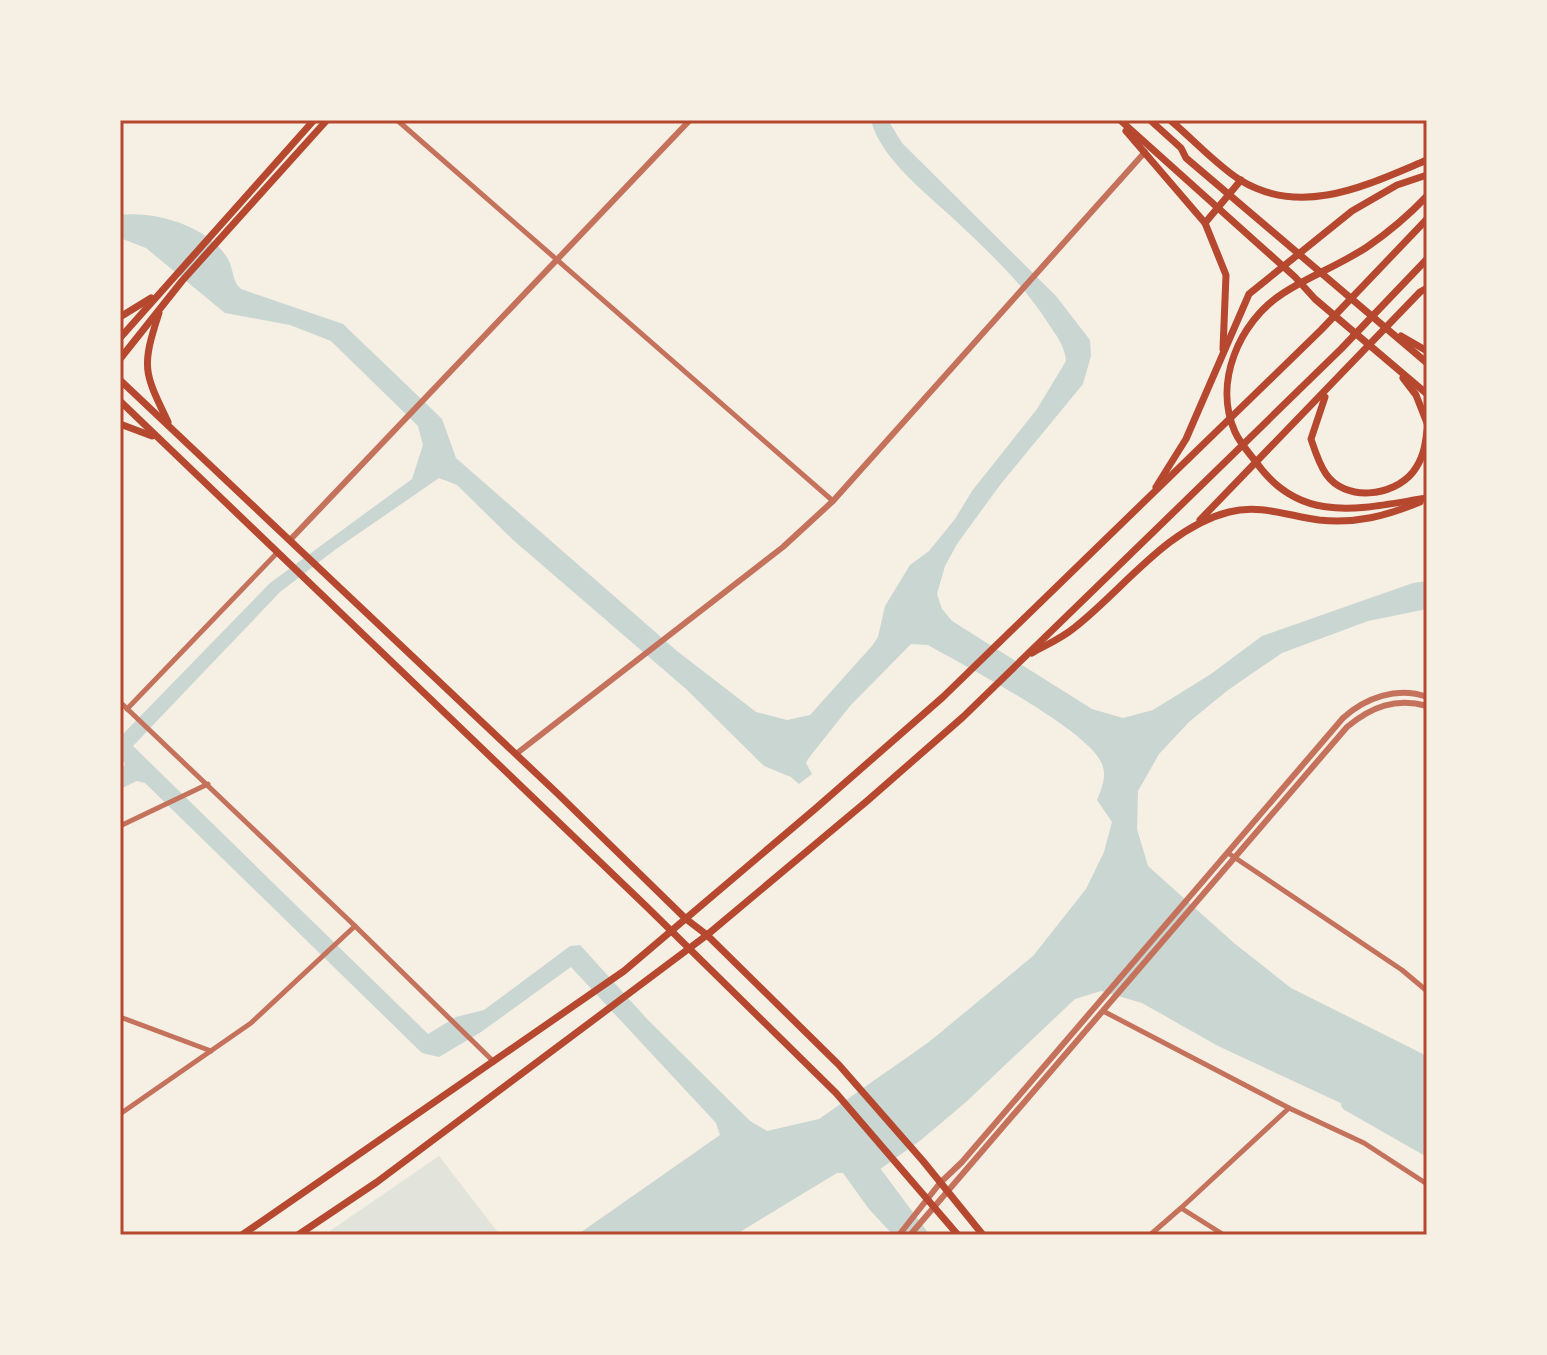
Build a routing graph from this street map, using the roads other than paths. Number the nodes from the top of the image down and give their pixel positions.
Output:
1 (314, 120) edge
2 (327, 120) edge
3 (397, 120) edge
4 (690, 120) edge
5 (1118, 120) edge
6 (1150, 120) edge
7 (1170, 120) edge
8 (1145, 152) junction
9 (1427, 160) edge
10 (1427, 175) edge
11 (1241, 180) junction
12 (1427, 196) edge
13 (1427, 219) edge
14 (1205, 223) junction
15 (218, 234) junction
16 (1427, 259) edge
17 (557, 260) junction
18 (1425, 289) edge
19 (157, 295) junction
20 (161, 307) junction
21 (120, 317) edge
22 (1388, 329) junction
23 (120, 338) edge
24 (1427, 351) edge
25 (1222, 355) junction
26 (120, 359) edge
27 (1427, 363) edge
28 (1393, 364) junction
29 (120, 380) edge
30 (1329, 389) junction
31 (1427, 394) edge
32 (120, 401) edge
33 (1427, 423) edge
34 (120, 424) edge
35 (170, 428) junction
36 (1427, 431) edge
37 (156, 437) junction
38 (1151, 496) junction
39 (1427, 498) edge
40 (833, 501) junction
41 (1193, 527) junction
42 (290, 540) junction
43 (277, 553) junction
44 (1023, 658) junction
45 (1427, 697) edge
46 (120, 702) edge
47 (1427, 706) edge
48 (127, 709) junction
49 (516, 754) junction
50 (208, 784) junction
51 (120, 826) edge
52 (1232, 855) junction
53 (686, 919) junction
54 (353, 928) junction
55 (671, 932) junction
56 (707, 935) junction
57 (689, 949) junction
58 (1427, 991) edge
59 (1104, 1006) junction
60 (120, 1017) edge
61 (211, 1051) junction
62 (494, 1062) junction
63 (1289, 1108) junction
64 (121, 1113) edge
65 (940, 1183) junction
66 (1427, 1184) edge
67 (948, 1192) junction
68 (928, 1198) junction
69 (936, 1207) junction
70 (1181, 1208) junction
71 (242, 1235) edge
72 (298, 1235) edge
73 (899, 1235) edge
74 (910, 1235) edge
75 (958, 1235) edge
76 (983, 1235) edge
77 (1150, 1235) edge
78 (1224, 1235) edge

1 - 15 main road
2 - 15 main road
3 - 17 street
4 - 17 street
5 - 8 main road
5 - 28 main road
6 - 22 main road
7 - 11 main road
8 - 14 main road
8 - 40 street
9 - 11 main road
10 - 25 main road
11 - 14 main road
12 - 39 main road
13 - 38 main road
14 - 25 main road
15 - 19 main road
15 - 20 main road
16 - 44 main road
17 - 40 street
17 - 42 street
18 - 30 main road
19 - 21 main road
19 - 23 main road
20 - 26 main road
20 - 35 main road
22 - 24 main road
22 - 27 main road
25 - 38 main road
28 - 31 main road
28 - 33 main road
29 - 35 main road
30 - 36 main road
30 - 41 main road
32 - 37 main road
34 - 37 main road
35 - 42 main road
37 - 43 main road
38 - 53 main road
39 - 41 main road
40 - 49 street
41 - 44 main road
42 - 49 main road
43 - 48 street
43 - 55 main road
44 - 56 main road
45 - 52 street
46 - 48 street
47 - 52 street
48 - 50 street
49 - 53 main road
50 - 51 street
50 - 54 street
52 - 58 street
52 - 59 street
52 - 59 street
53 - 55 main road
53 - 56 main road
54 - 61 street
54 - 62 street
55 - 57 main road
55 - 62 main road
56 - 57 main road
56 - 65 main road
57 - 68 main road
57 - 72 main road
59 - 63 street
59 - 65 street
59 - 67 street
60 - 61 street
61 - 64 street
62 - 71 main road
63 - 66 street
63 - 70 street
65 - 67 main road
65 - 68 street
67 - 69 street
67 - 76 main road
68 - 69 main road
68 - 73 street
69 - 74 street
69 - 75 main road
70 - 77 street
70 - 78 street

